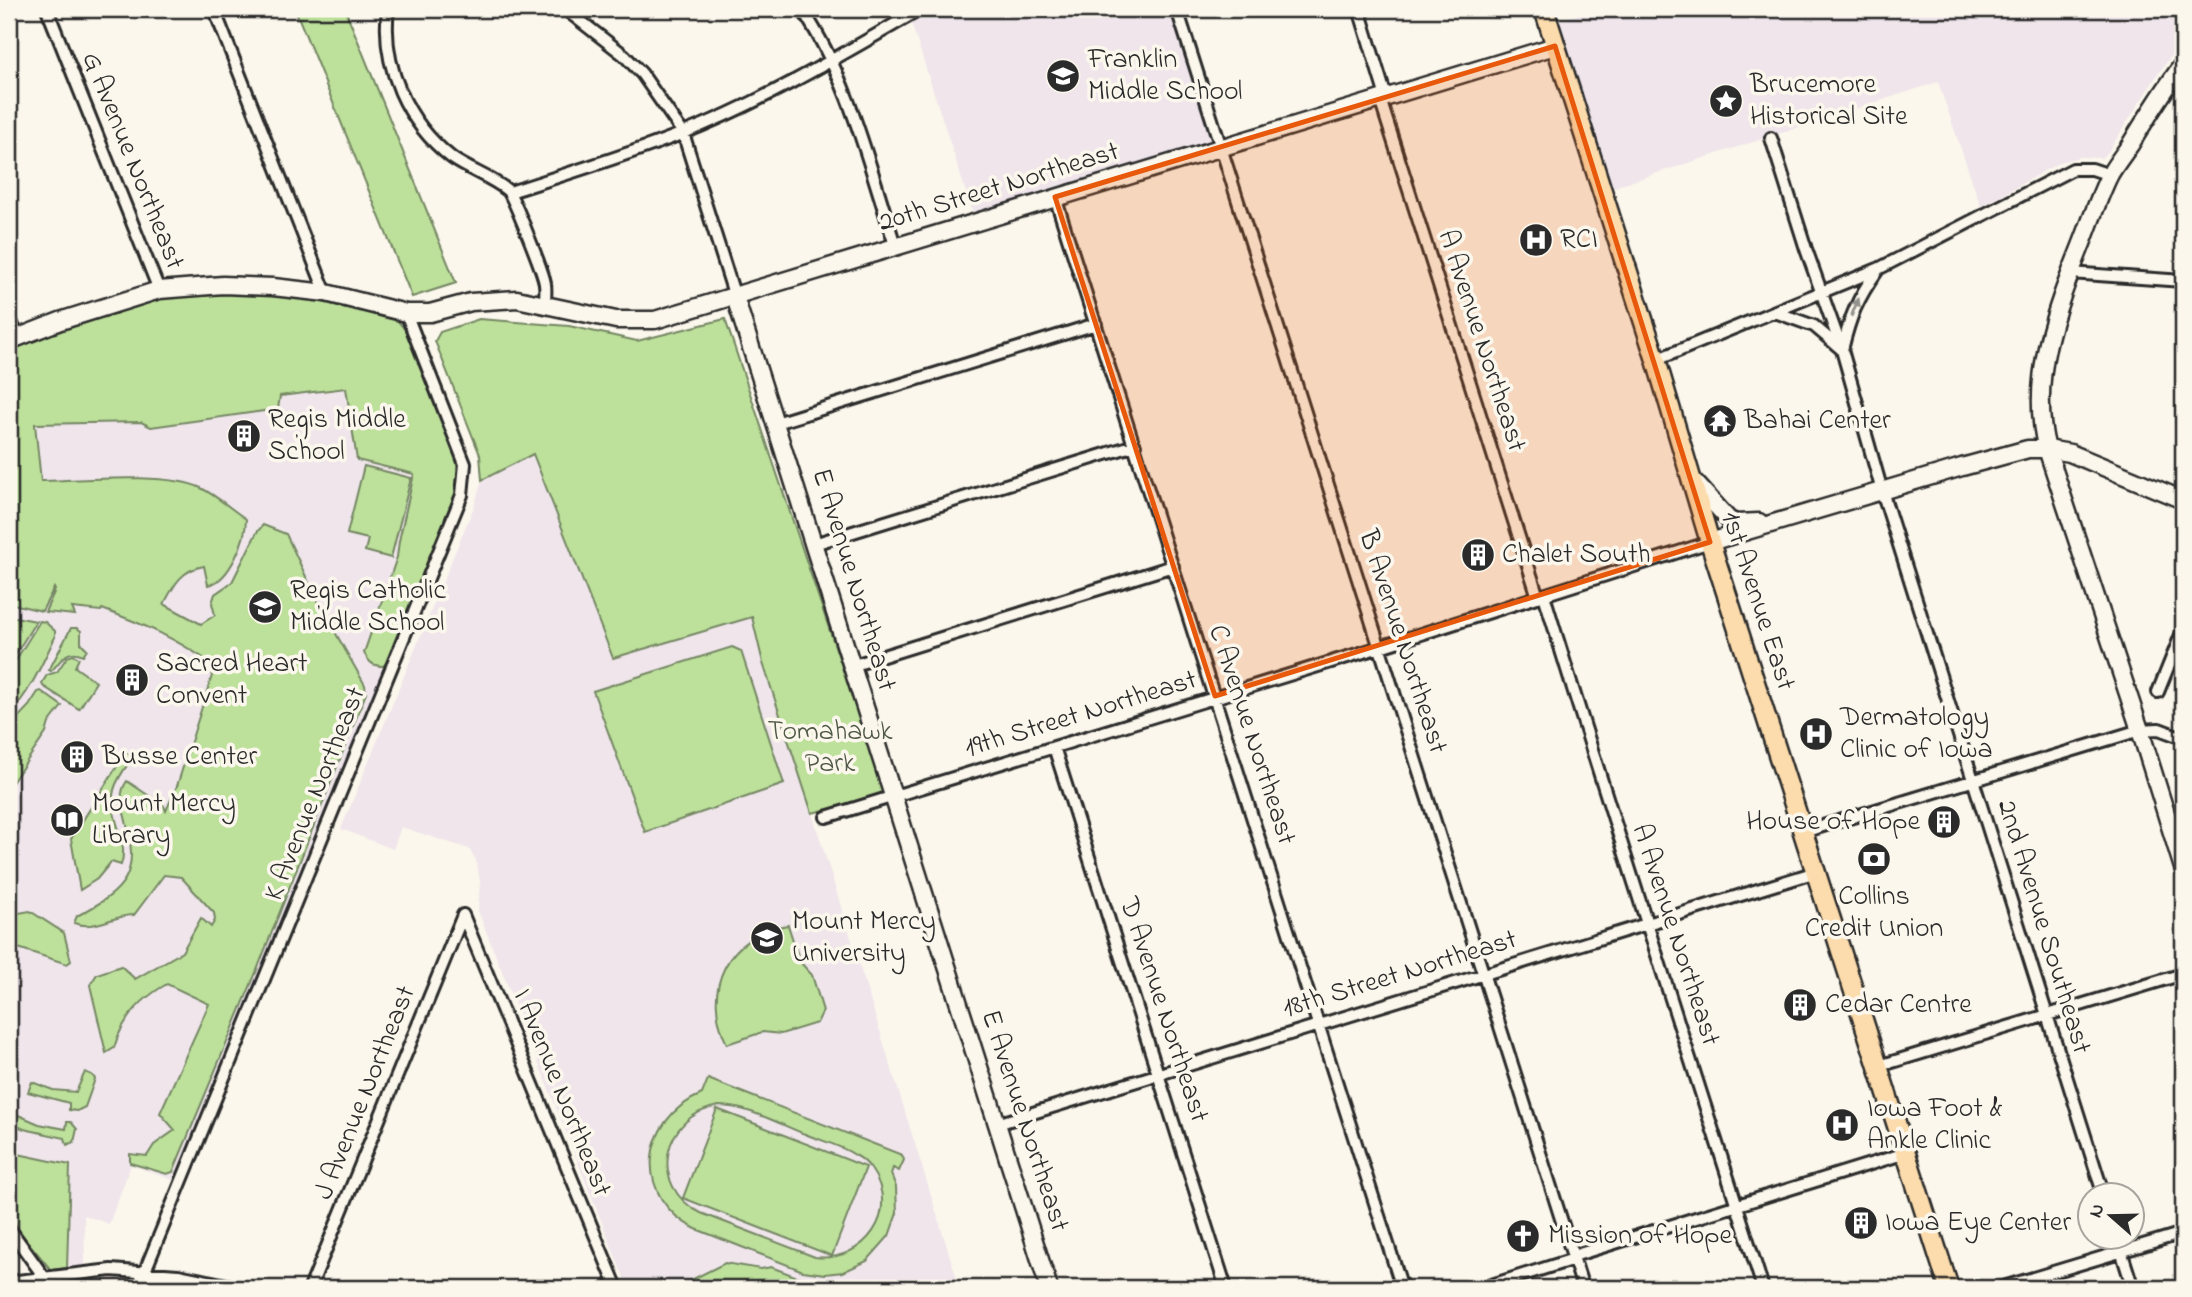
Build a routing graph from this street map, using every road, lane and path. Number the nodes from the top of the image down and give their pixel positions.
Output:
1 (47, 9) edge
2 (214, 9) edge
3 (387, 9) edge
4 (565, 9) edge
5 (802, 9) edge
6 (921, 9) edge
7 (1177, 9) edge
8 (1359, 9) edge
9 (1544, 9) edge
10 (1555, 46) junction
11 (832, 60) junction
12 (2183, 64) edge
13 (1383, 98) junction
14 (683, 133) junction
15 (1771, 138) dead end
16 (1222, 148) junction
17 (2110, 175) junction
18 (510, 192) junction
19 (1055, 197) junction
20 (896, 248) junction
21 (1878, 270) junction
22 (2070, 273) junction
23 (2183, 281) edge
24 (159, 290) junction
25 (326, 293) junction
26 (1822, 294) junction
27 (735, 297) junction
28 (545, 305) junction
29 (1775, 312) junction
30 (406, 313) junction
31 (9, 316) edge
32 (1096, 324) junction
33 (13, 339) edge
34 (1842, 351) junction
35 (1656, 359) junction
36 (775, 423) junction
37 (1135, 445) junction
38 (2047, 449) junction
39 (2089, 461) junction
40 (1689, 476) junction
41 (1882, 491) junction
42 (2062, 495) junction
43 (2183, 500) edge
44 (1790, 520) junction
45 (1710, 542) junction
46 (814, 544) junction
47 (1173, 566) junction
48 (1541, 596) junction
49 (2183, 630) edge
50 (1380, 647) junction
51 (851, 666) junction
52 (2158, 692) dead end
53 (1215, 696) junction
54 (2140, 730) junction
55 (2183, 738) edge
56 (1054, 747) junction
57 (1973, 780) junction
58 (894, 796) junction
59 (826, 817) dead end
60 (1803, 832) junction
61 (2183, 868) edge
62 (1816, 872) junction
63 (463, 915) joint
64 (1649, 923) junction
65 (1482, 974) junction
66 (2183, 974) edge
67 (2047, 1015) junction
68 (1318, 1024) junction
69 (1879, 1066) junction
70 (1159, 1074) junction
71 (997, 1124) junction
72 (1906, 1153) junction
73 (2100, 1182) edge
74 (1737, 1206) junction
75 (9, 1228) edge
76 (2183, 1233) edge
77 (2146, 1245) edge
78 (2122, 1252) joint
79 (1574, 1258) junction
80 (145, 1272) junction
81 (44, 1276) junction
82 (9, 1282) edge
83 (138, 1288) edge
84 (242, 1288) edge
85 (310, 1288) edge
86 (617, 1288) edge
87 (1049, 1288) edge
88 (1226, 1288) edge
89 (1402, 1288) edge
90 (1482, 1288) edge
91 (1583, 1288) edge
92 (1763, 1288) edge
93 (1949, 1288) edge
94 (2000, 1288) edge
95 (2133, 1288) edge

1 - 24 street, G Avenue Northeast
2 - 25 street
3 - 18 street
4 - 14 street, E Avenue Northeast
5 - 11 street
6 - 11 street
7 - 16 street, B Avenue Northeast
8 - 13 street, A Avenue Northeast
9 - 10 main road, 1st Avenue East
10 - 13 street, 20th Street Northeast
10 - 35 main road, 1st Avenue East
11 - 14 street
11 - 20 street
12 - 17 street
13 - 16 street, 20th Street Northeast
13 - 48 street, A Avenue Northeast
14 - 18 street
14 - 27 street, E Avenue Northeast
15 - 26 street, 2nd Avenue Southeast
16 - 19 street, 20th Street Northeast
16 - 50 street, B Avenue Northeast
17 - 21 street
17 - 22 street
18 - 28 street
19 - 20 street, 20th Street Northeast
19 - 32 street, C Avenue Northeast
20 - 27 street, 20th Street Northeast
21 - 26 street
34 -> 21 street
22 - 23 street
22 - 38 street
24 - 25 street, 20th Street Northeast
24 - 33 street, 20th Street Northeast
25 - 30 street, 20th Street Northeast
26 - 29 street
26 - 34 street, 2nd Avenue Southeast
27 - 28 street, 20th Street Northeast
27 - 36 street, E Avenue Northeast
28 - 30 street, 20th Street Northeast
29 - 34 street
29 - 35 street
30 - 80 street, K Avenue Northeast
31 - 33 street
32 - 36 street
32 - 37 street, C Avenue Northeast
34 - 41 street, 2nd Avenue Southeast
35 - 40 main road, 1st Avenue East
36 - 46 street, E Avenue Northeast
37 - 46 street
37 - 47 street, C Avenue Northeast
38 - 39 street
38 - 41 street
38 - 42 street
39 - 42 street
39 - 43 street
40 - 44 street
40 - 45 main road, 1st Avenue East
41 - 44 street
41 - 57 street, 2nd Avenue Southeast
42 - 54 street
44 - 45 street
45 - 48 street, 19th Street Northeast
45 - 60 main road, 1st Avenue East
46 - 51 street, E Avenue Northeast
47 - 51 street
47 - 53 street, C Avenue Northeast
48 - 50 street, 19th Street Northeast
48 - 64 street, A Avenue Northeast
49 - 52 street
50 - 53 street, 19th Street Northeast
50 - 65 street, B Avenue Northeast
51 - 58 street, E Avenue Northeast
53 - 56 street, 19th Street Northeast
53 - 68 street, C Avenue Northeast
54 - 55 street
54 - 57 street
54 - 61 street
56 - 58 street, 19th Street Northeast
56 - 70 street, D Avenue Northeast
57 - 60 street
57 - 67 street, 2nd Avenue Southeast
58 - 59 street, 19th Street Northeast
58 - 71 street, E Avenue Northeast
60 - 62 main road, 1st Avenue East
62 - 64 street, 18th Street Northeast
62 - 69 main road, 1st Avenue East
63 - 85 street, J Avenue Northeast
63 - 86 street, I Avenue Northeast
64 - 65 street, 18th Street Northeast
64 - 74 street, A Avenue Northeast
65 - 68 street, 18th Street Northeast
65 - 79 street, B Avenue Northeast
66 - 67 street
67 - 69 street
67 - 73 street, 2nd Avenue Southeast
68 - 70 street, 18th Street Northeast
68 - 89 street, C Avenue Northeast
69 - 72 main road, 1st Avenue East
70 - 71 street, 18th Street Northeast
70 - 88 street, D Avenue Northeast
71 - 87 street, E Avenue Northeast
72 - 74 street
72 - 93 main road, 1st Avenue East
74 - 79 street
74 - 92 street, A Avenue Northeast
75 - 81 street
76 - 77 street
78 - 94 street
78 - 95 street
79 - 90 street
79 - 91 street, B Avenue Northeast
80 - 81 street
80 - 83 street, K Avenue Northeast
80 - 84 street
81 - 82 street

